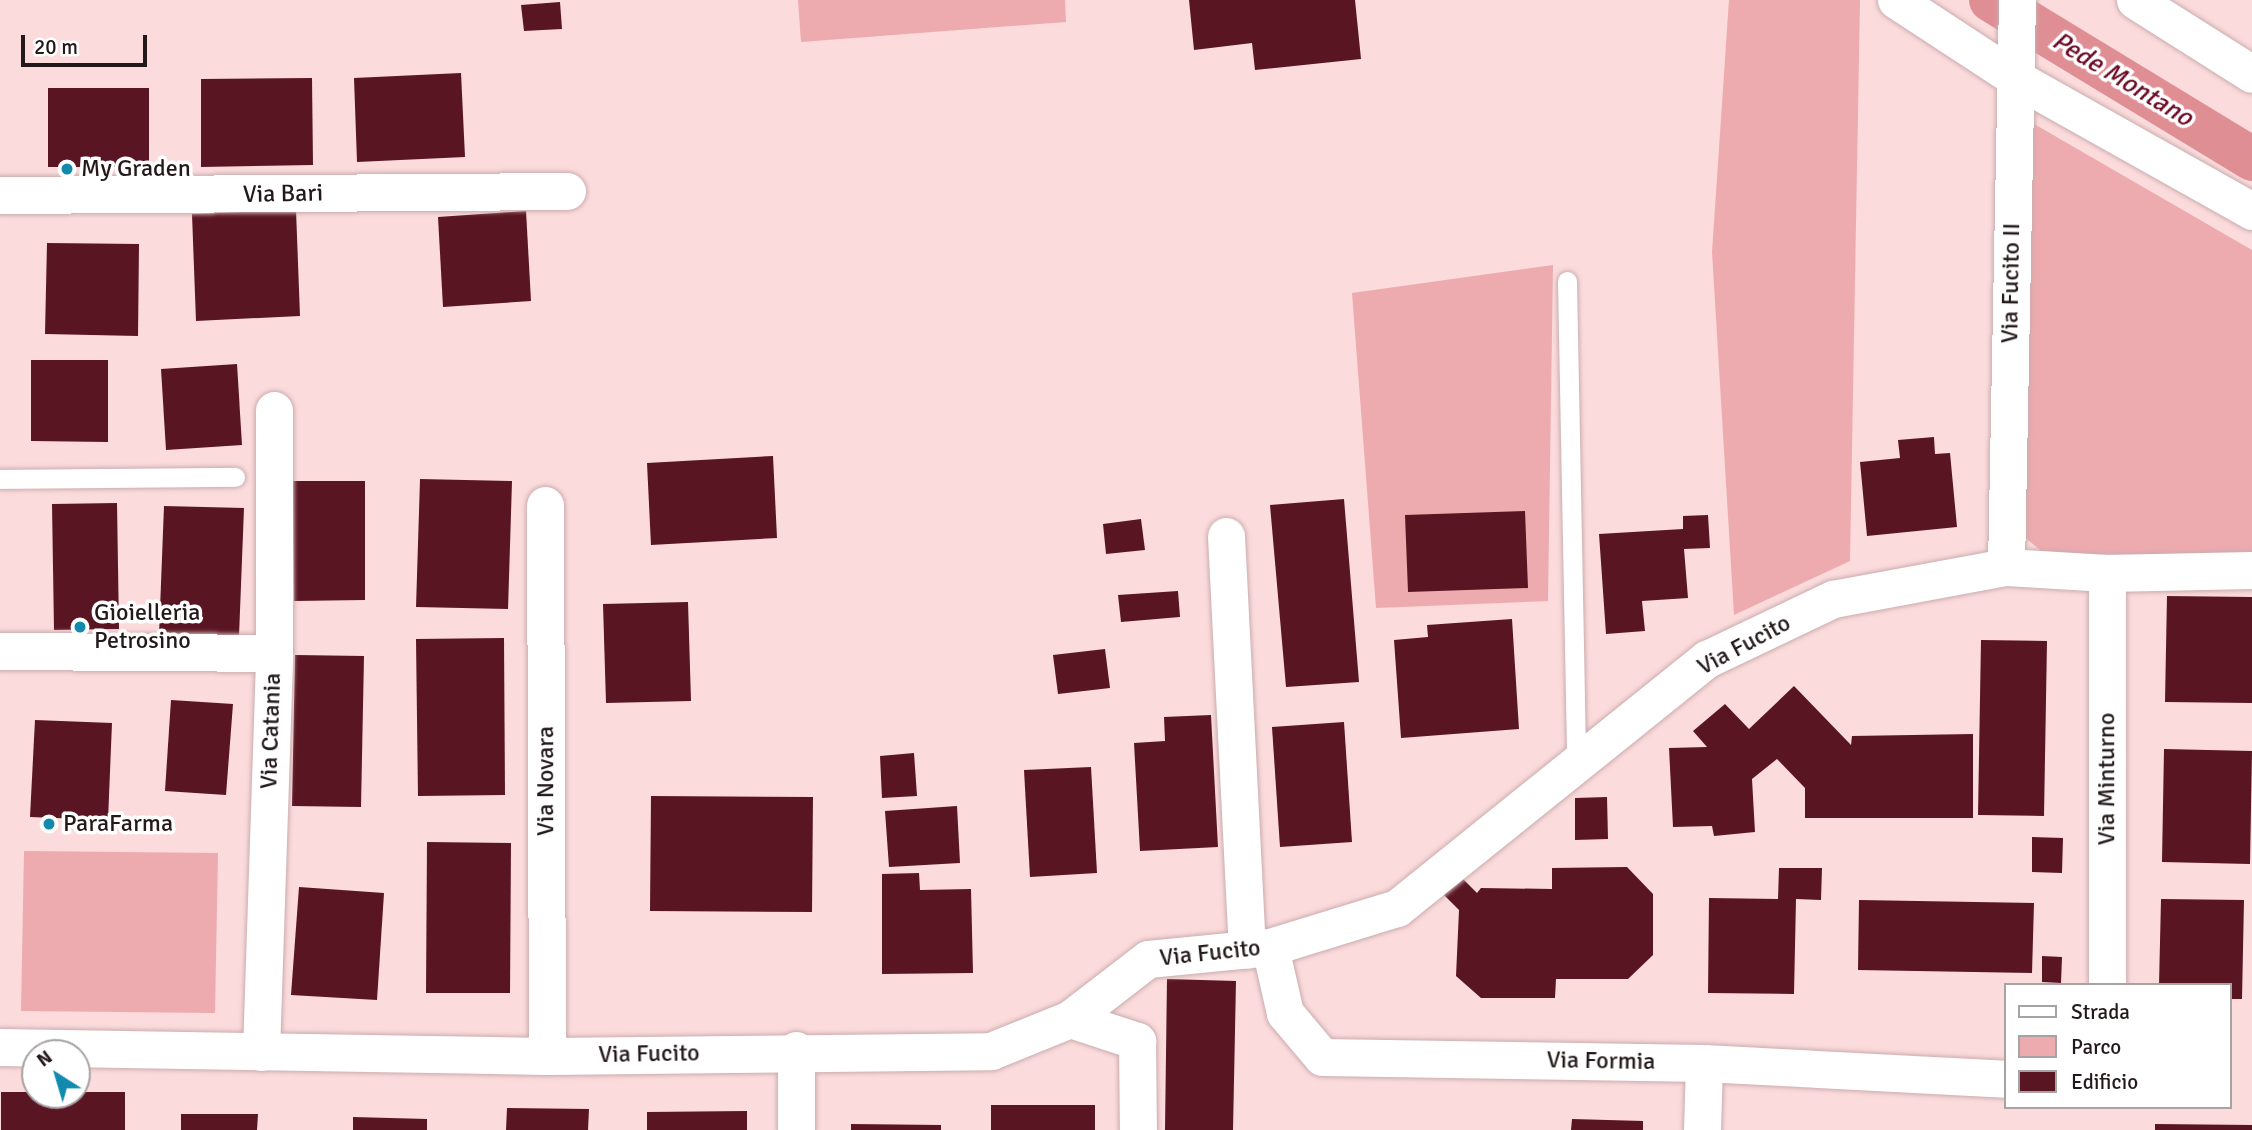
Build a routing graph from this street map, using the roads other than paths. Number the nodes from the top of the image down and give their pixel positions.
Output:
1 (1896, 0) edge
2 (2017, 0) edge
3 (2135, 0) edge
4 (2015, 66) junction
5 (2252, 74) edge
6 (566, 191) dead end
7 (0, 195) edge
8 (2252, 211) edge
9 (1567, 281) dead end
10 (274, 410) dead end
11 (235, 477) dead end
12 (0, 479) edge
13 (545, 505) dead end
14 (1226, 536) dead end
15 (2006, 567) junction
16 (2252, 570) edge
17 (2107, 573) junction
18 (0, 651) edge
19 (274, 653) junction
20 (1576, 764) junction
21 (1258, 948) junction
22 (2107, 983) edge
23 (1070, 1019) junction
24 (0, 1047) edge
25 (796, 1051) junction
26 (261, 1052) junction
27 (547, 1056) junction
28 (1704, 1063) junction
29 (2004, 1079) edge
30 (796, 1130) edge
31 (1138, 1130) edge
32 (1702, 1130) edge

1 - 4 street
2 - 4 street, Via Fucito II
3 - 5 street
4 - 8 street
4 - 15 street, Via Fucito II
6 - 7 street, Via Bari
9 - 20 lane
10 - 19 street, Via Catania
11 - 12 lane
13 - 27 street, Via Novara
14 - 21 street, Via Formia
15 - 17 street, Via Fucito
15 - 20 street, Via Fucito
16 - 17 street, Via Fucito
17 - 22 street, Via Minturno
18 - 19 street
19 - 26 street, Via Catania
20 - 21 street, Via Fucito
21 - 23 street, Via Fucito
21 - 28 street, Via Formia
23 - 25 street, Via Fucito
23 - 31 street
24 - 26 street, Via Fucito
25 - 27 street, Via Fucito
25 - 30 street
26 - 27 street, Via Fucito
28 - 29 street, Via Formia
28 - 32 street

